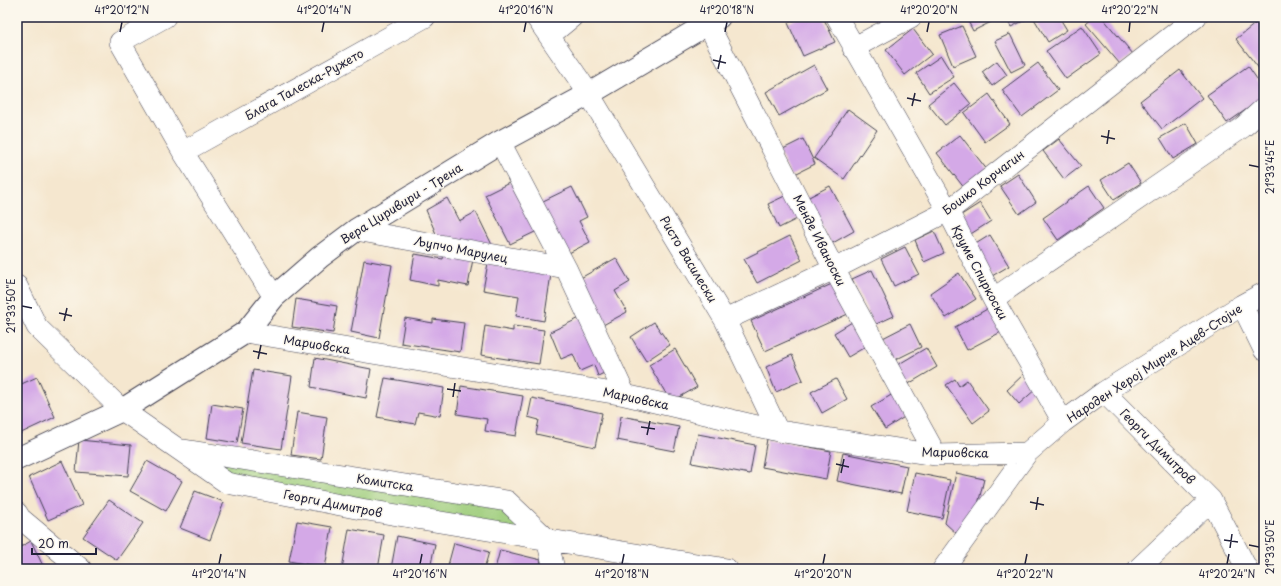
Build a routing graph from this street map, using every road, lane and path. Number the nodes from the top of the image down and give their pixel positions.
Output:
1 (165, 17) edge
2 (425, 17) edge
3 (536, 17) edge
4 (572, 17) edge
5 (837, 17) edge
6 (911, 17) edge
7 (1196, 17) edge
8 (714, 20) edge
9 (549, 36) junction
10 (854, 48) junction
11 (589, 94) junction
12 (1264, 108) edge
13 (500, 142) junction
14 (183, 152) junction
15 (948, 211) junction
16 (356, 230) junction
17 (566, 268) junction
18 (834, 269) junction
19 (17, 286) edge
20 (1264, 293) edge
21 (274, 298) junction
22 (993, 298) junction
23 (1242, 305) junction
24 (725, 320) junction
25 (246, 332) junction
26 (1264, 350) edge
27 (1104, 392) junction
28 (624, 395) junction
29 (122, 410) junction
30 (1063, 422) junction
31 (778, 431) junction
32 (178, 449) junction
33 (1027, 453) junction
34 (936, 454) junction
35 (17, 459) edge
36 (1211, 500) junction
37 (17, 513) edge
38 (547, 539) junction
39 (666, 564) edge
40 (81, 569) edge
41 (554, 569) edge
42 (728, 569) edge
43 (943, 569) edge
44 (1138, 569) edge
45 (1247, 569) edge

1 - 14 street
2 - 14 street, Блага Талеска-Ружето
3 - 9 street
4 - 9 street
5 - 10 street, Круме Спиркоски
6 - 10 street
7 - 15 street, Бошко Корчагин
8 - 11 street, Вера Циривири - Трена
8 - 18 street, Менде Иваноски
9 - 11 street
10 - 15 street, Круме Спиркоски
11 - 13 street, Вера Циривири - Трена
11 - 24 street, Ристо Василески
12 - 22 street
13 - 16 street, Вера Циривири - Трена
13 - 17 street
14 - 21 street
15 - 18 street, Бошко Корчагин
15 - 22 street, Круме Спиркоски
16 - 17 street, Љупчо Марулец
16 - 21 street, Вера Циривири - Трена
17 - 28 street
18 - 24 street, Бошко Корчагин
18 - 34 street, Менде Иваноски
19 - 29 street, Георги Димитров
20 - 23 street, Народен Херој Мирче Ацев-Стојче
21 - 25 street, Вера Циривири - Трена
22 - 30 street, Круме Спиркоски
23 - 26 street
23 - 27 street, Народен Херој Мирче Ацев-Стојче
24 - 31 street, Ристо Василески
25 - 28 street, Мариовска
25 - 29 street, Вера Циривири - Трена
27 - 30 street, Народен Херој Мирче Ацев-Стојче
27 - 36 street, Георги Димитров
28 - 31 street, Мариовска
29 - 32 street, Георги Димитров
29 - 35 street, Вера Циривири - Трена
30 - 33 street, Народен Херој Мирче Ацев-Стојче
31 - 34 street, Мариовска
32 - 38 street, Георги Димитров
32 - 38 street, Комитска
33 - 34 street, Мариовска
33 - 43 street, Народен Херој Мирче Ацев-Стојче
36 - 44 street
36 - 45 street, Георги Димитров
37 - 40 street
38 - 39 street, Георги Димитров
38 - 41 street
39 - 42 street, Георги Димитров

